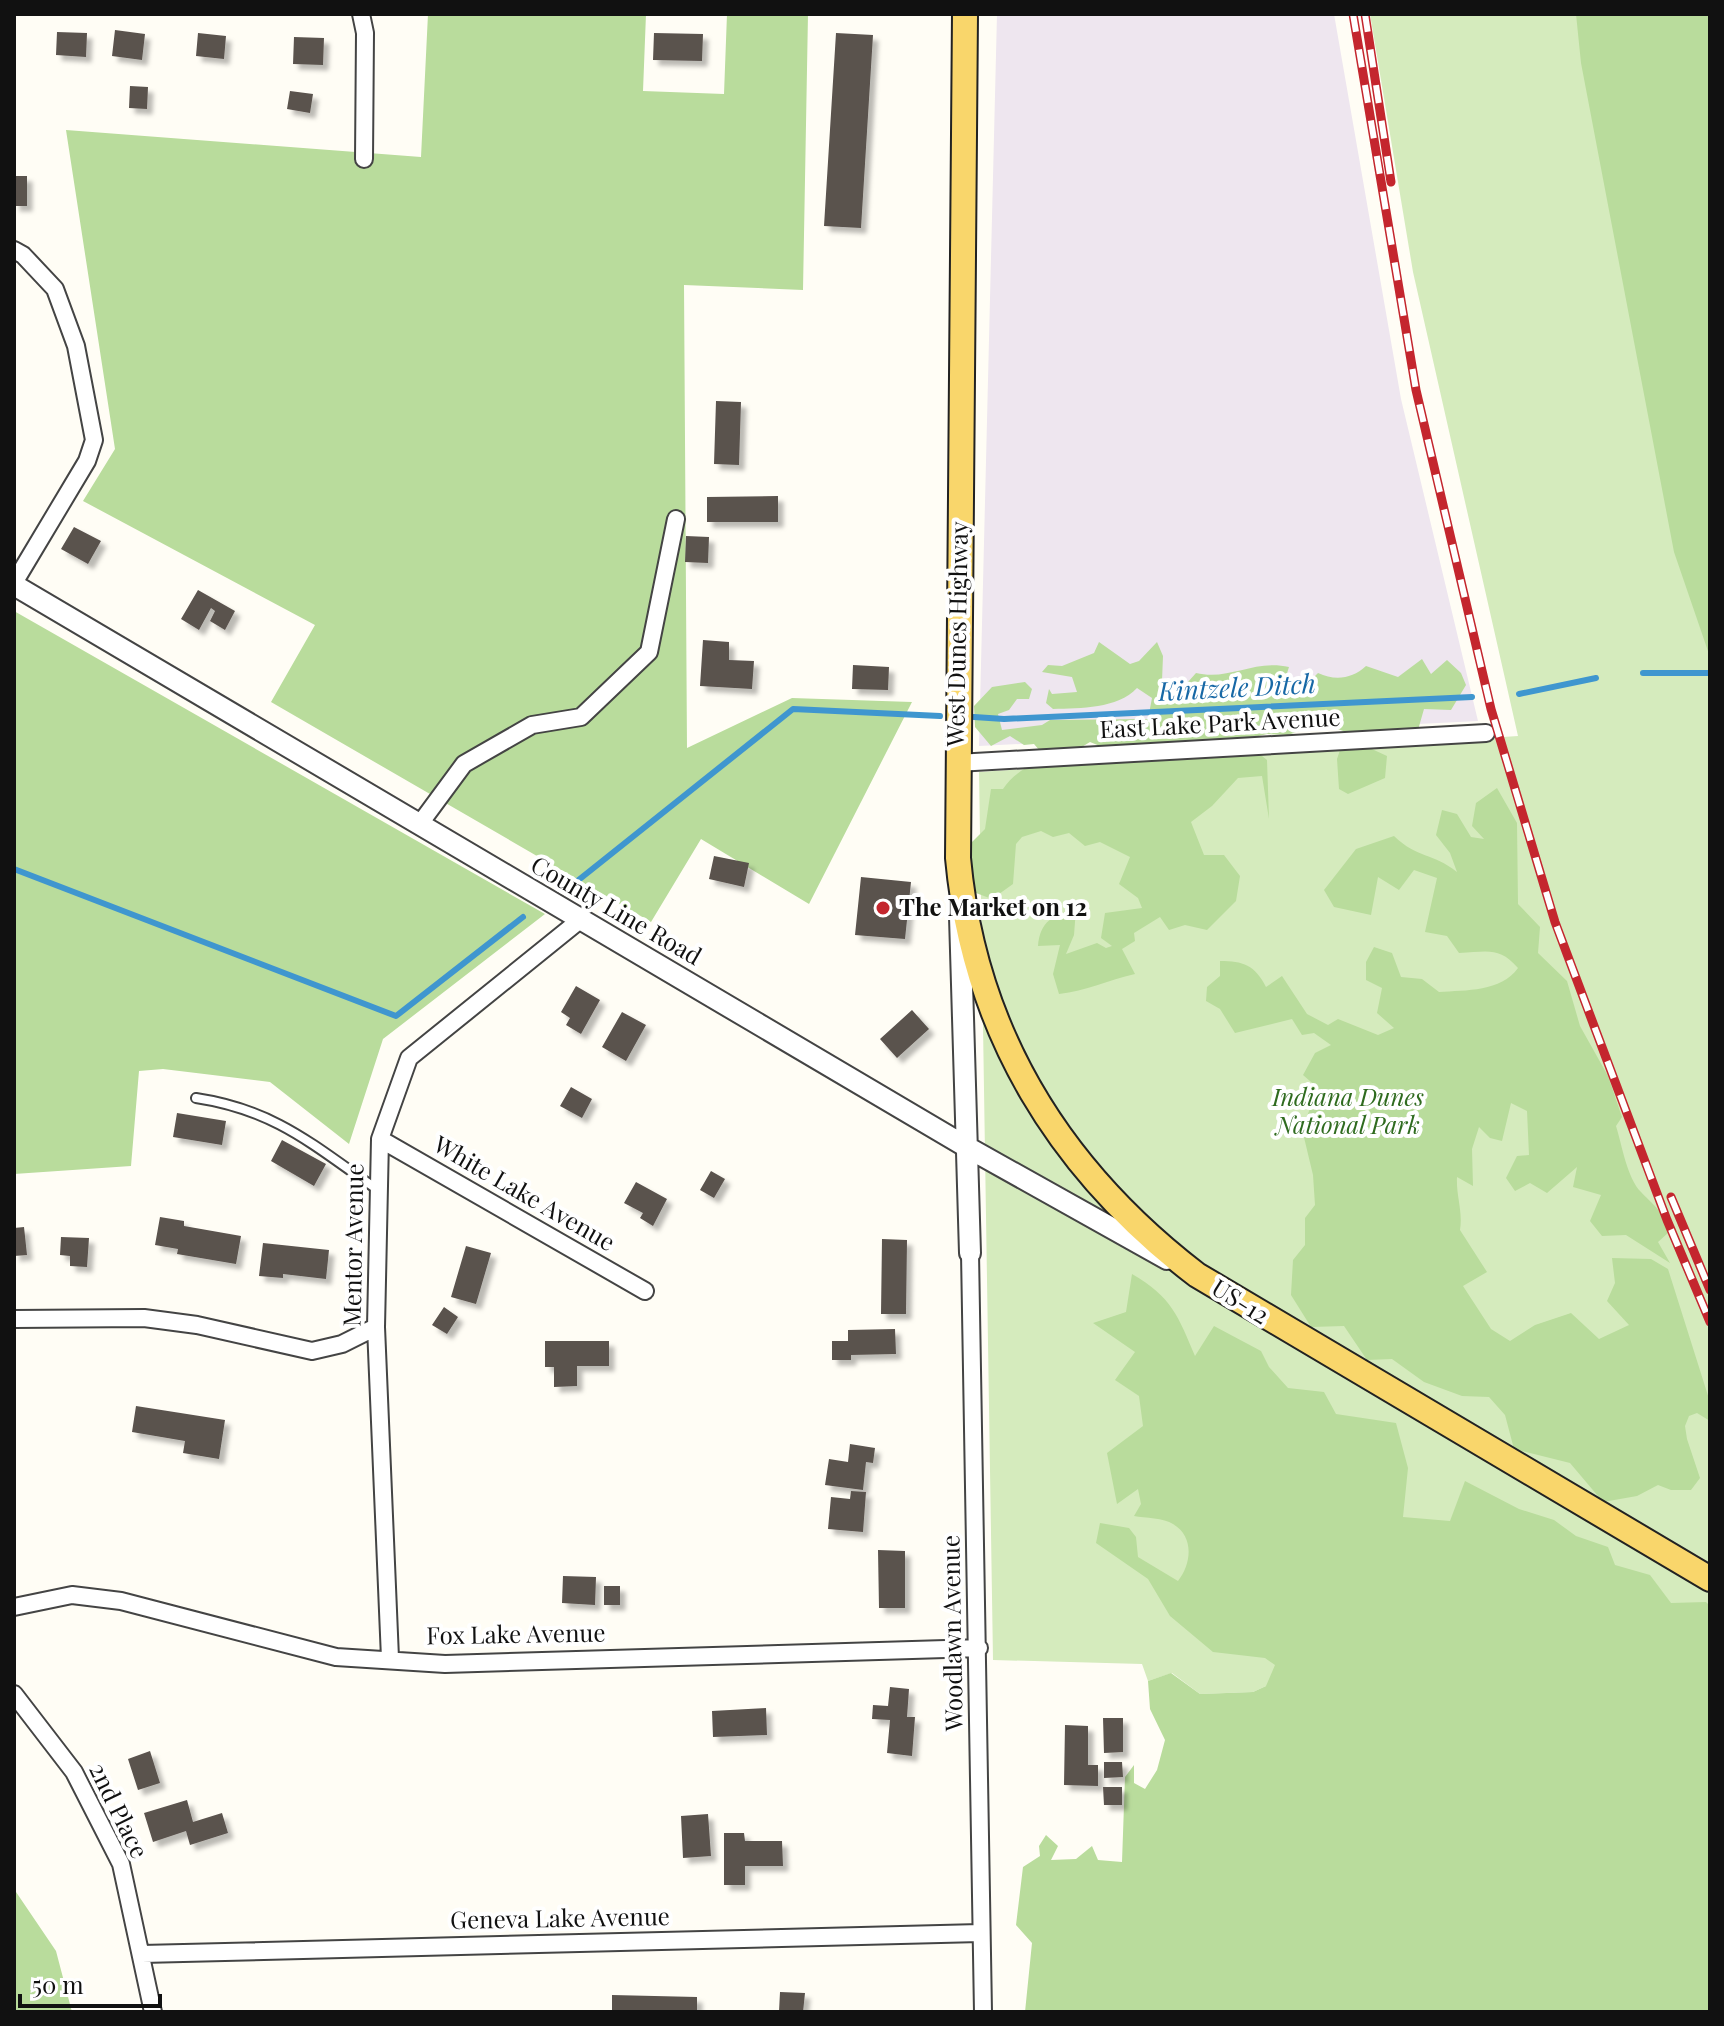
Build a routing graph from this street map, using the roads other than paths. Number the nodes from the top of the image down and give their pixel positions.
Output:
1 (361, 14) edge
2 (965, 14) edge
3 (364, 159) dead end
4 (14, 250) edge
5 (676, 519) dead end
6 (14, 584) edge
7 (1486, 733) dead end
8 (957, 763) junction
9 (419, 825) junction
10 (958, 858) junction
11 (580, 920) junction
12 (196, 1098) dead end
13 (380, 1139) junction
14 (965, 1146) junction
15 (379, 1190) junction
16 (970, 1253) joint
17 (1197, 1275) junction
18 (645, 1291) dead end
19 (14, 1319) edge
20 (376, 1327) junction
21 (1710, 1579) edge
22 (14, 1607) edge
23 (979, 1648) junction
24 (390, 1658) junction
25 (14, 1694) edge
26 (980, 1933) junction
27 (142, 1954) junction
28 (153, 2012) edge
29 (983, 2012) edge

1 - 3 street
2 - 8 main road, West Dunes Highway
4 - 6 street
5 - 9 street
6 - 9 street, County Line Road
7 - 8 street, East Lake Park Avenue
8 - 10 main road, West Dunes Highway
9 - 11 street, County Line Road
10 - 14 street, West Dunes Highway
10 - 17 main road, US-12
11 - 13 street, Mentor Avenue
11 - 14 street, County Line Road
12 - 15 lane
13 - 15 street, Mentor Avenue
13 - 18 street, White Lake Avenue
14 - 16 street, West Dunes Highway
14 - 17 street, County Line Road
15 - 20 street, Mentor Avenue
16 - 23 street, Woodlawn Avenue
17 - 21 main road, US-12
19 - 20 street
20 - 24 street, Mentor Avenue
22 - 24 street, Fox Lake Avenue
23 - 24 street, Fox Lake Avenue
23 - 26 street, Woodlawn Avenue
25 - 27 street, 2nd Place
26 - 27 street, Geneva Lake Avenue
26 - 29 street, Woodlawn Avenue
27 - 28 street, 2nd Place

